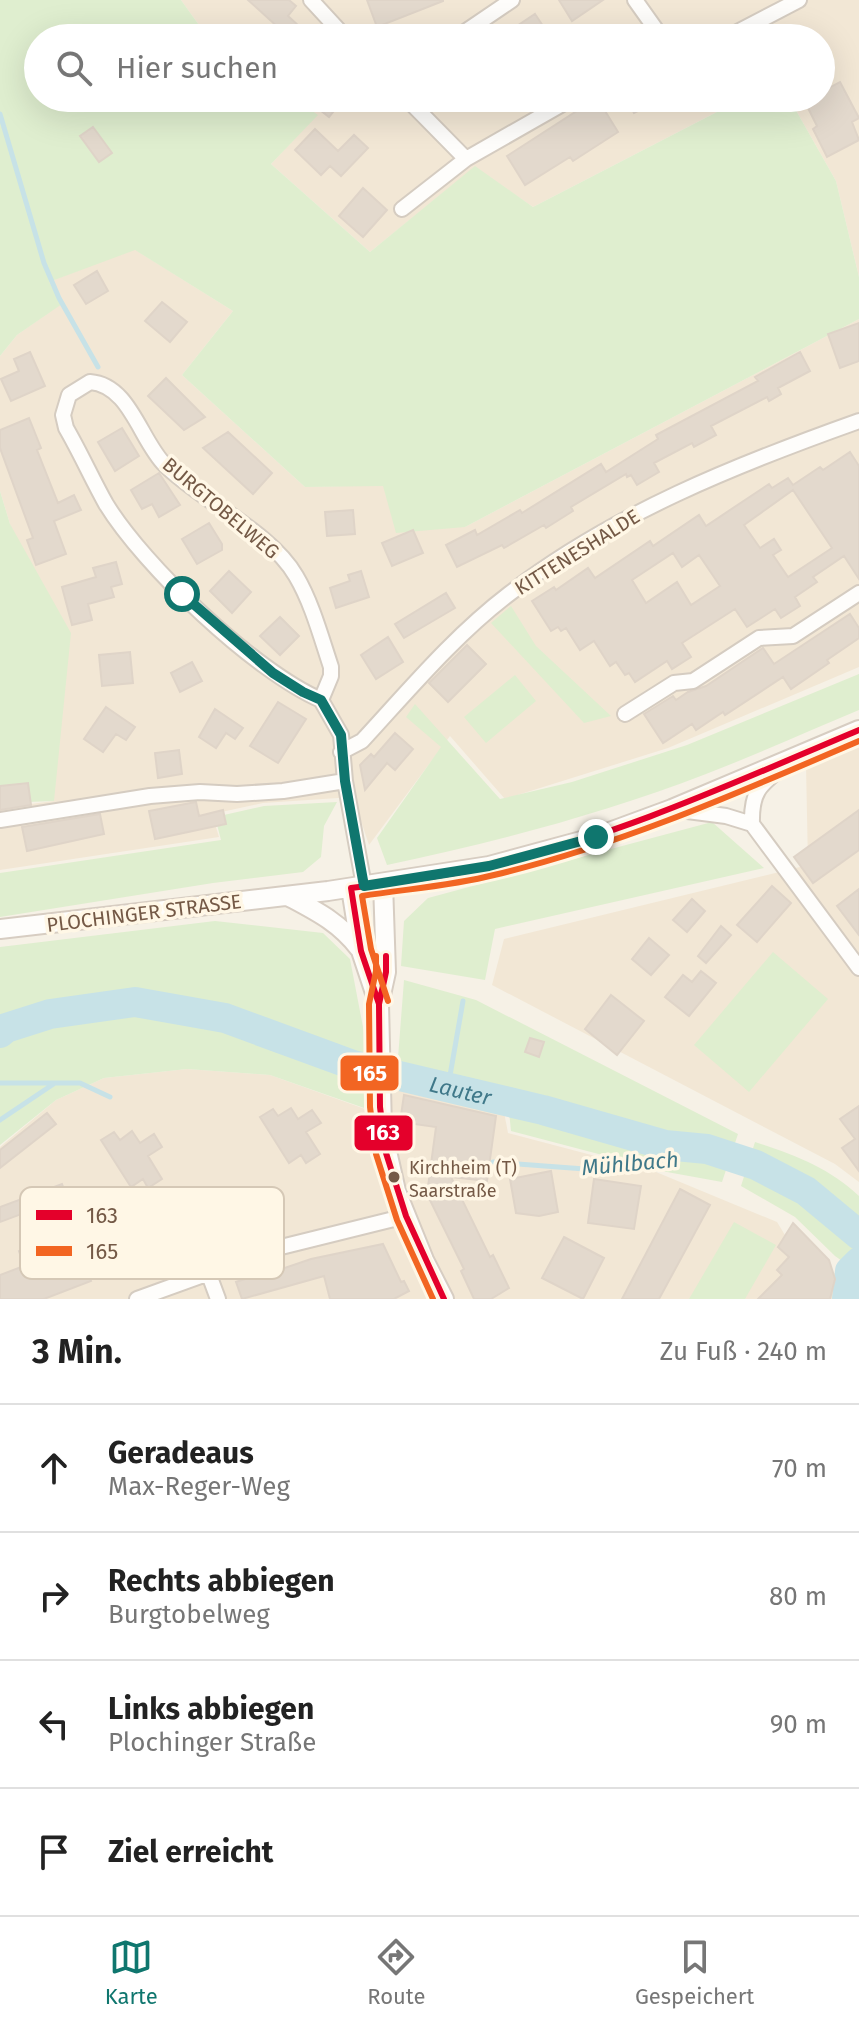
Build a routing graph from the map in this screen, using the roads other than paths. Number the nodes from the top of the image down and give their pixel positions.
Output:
1 (311, 0) edge
2 (512, 0) edge
3 (635, 0) edge
4 (799, 0) edge
5 (333, 24) edge
6 (477, 24) edge
7 (652, 24) edge
8 (753, 24) edge
9 (420, 112) edge
10 (548, 112) edge
11 (466, 159) junction
12 (402, 209) dead end
13 (859, 421) edge
14 (859, 593) edge
15 (321, 700) junction
16 (625, 714) dead end
17 (859, 730) edge
18 (341, 752) junction
19 (794, 758) junction
20 (345, 781) junction
21 (672, 809) junction
22 (0, 820) edge
23 (752, 824) junction
24 (383, 883) junction
25 (358, 887) junction
26 (288, 896) junction
27 (0, 929) edge
28 (854, 949) edge
29 (361, 951) junction
30 (859, 968) edge
31 (379, 1004) junction
32 (406, 1216) junction
33 (284, 1246) edge
34 (190, 1279) edge
35 (211, 1279) edge
36 (137, 1299) edge
37 (218, 1299) edge
38 (444, 1299) edge

1 - 5 street
2 - 6 street
3 - 7 street
4 - 8 street
9 - 11 street
10 - 11 street
11 - 12 street
13 - 18 street, KITTENESHALDE
14 - 16 street
15 - 15 street, BURGTOBELWEG
15 - 18 street
17 - 19 main road, PLOCHINGER STRASSE
18 - 20 street
19 - 21 main road, PLOCHINGER STRASSE
19 - 23 street
20 - 22 street
20 - 25 street
21 - 23 street
21 - 24 main road, PLOCHINGER STRASSE
23 - 28 street
24 - 25 main road, PLOCHINGER STRASSE
24 - 31 main road
25 - 26 main road, PLOCHINGER STRASSE
25 - 29 main road
26 - 27 main road, PLOCHINGER STRASSE
26 - 29 main road
28 - 30 street
29 - 31 main road
31 - 32 main road
32 - 33 street
32 - 38 main road
34 - 36 street
35 - 37 street

